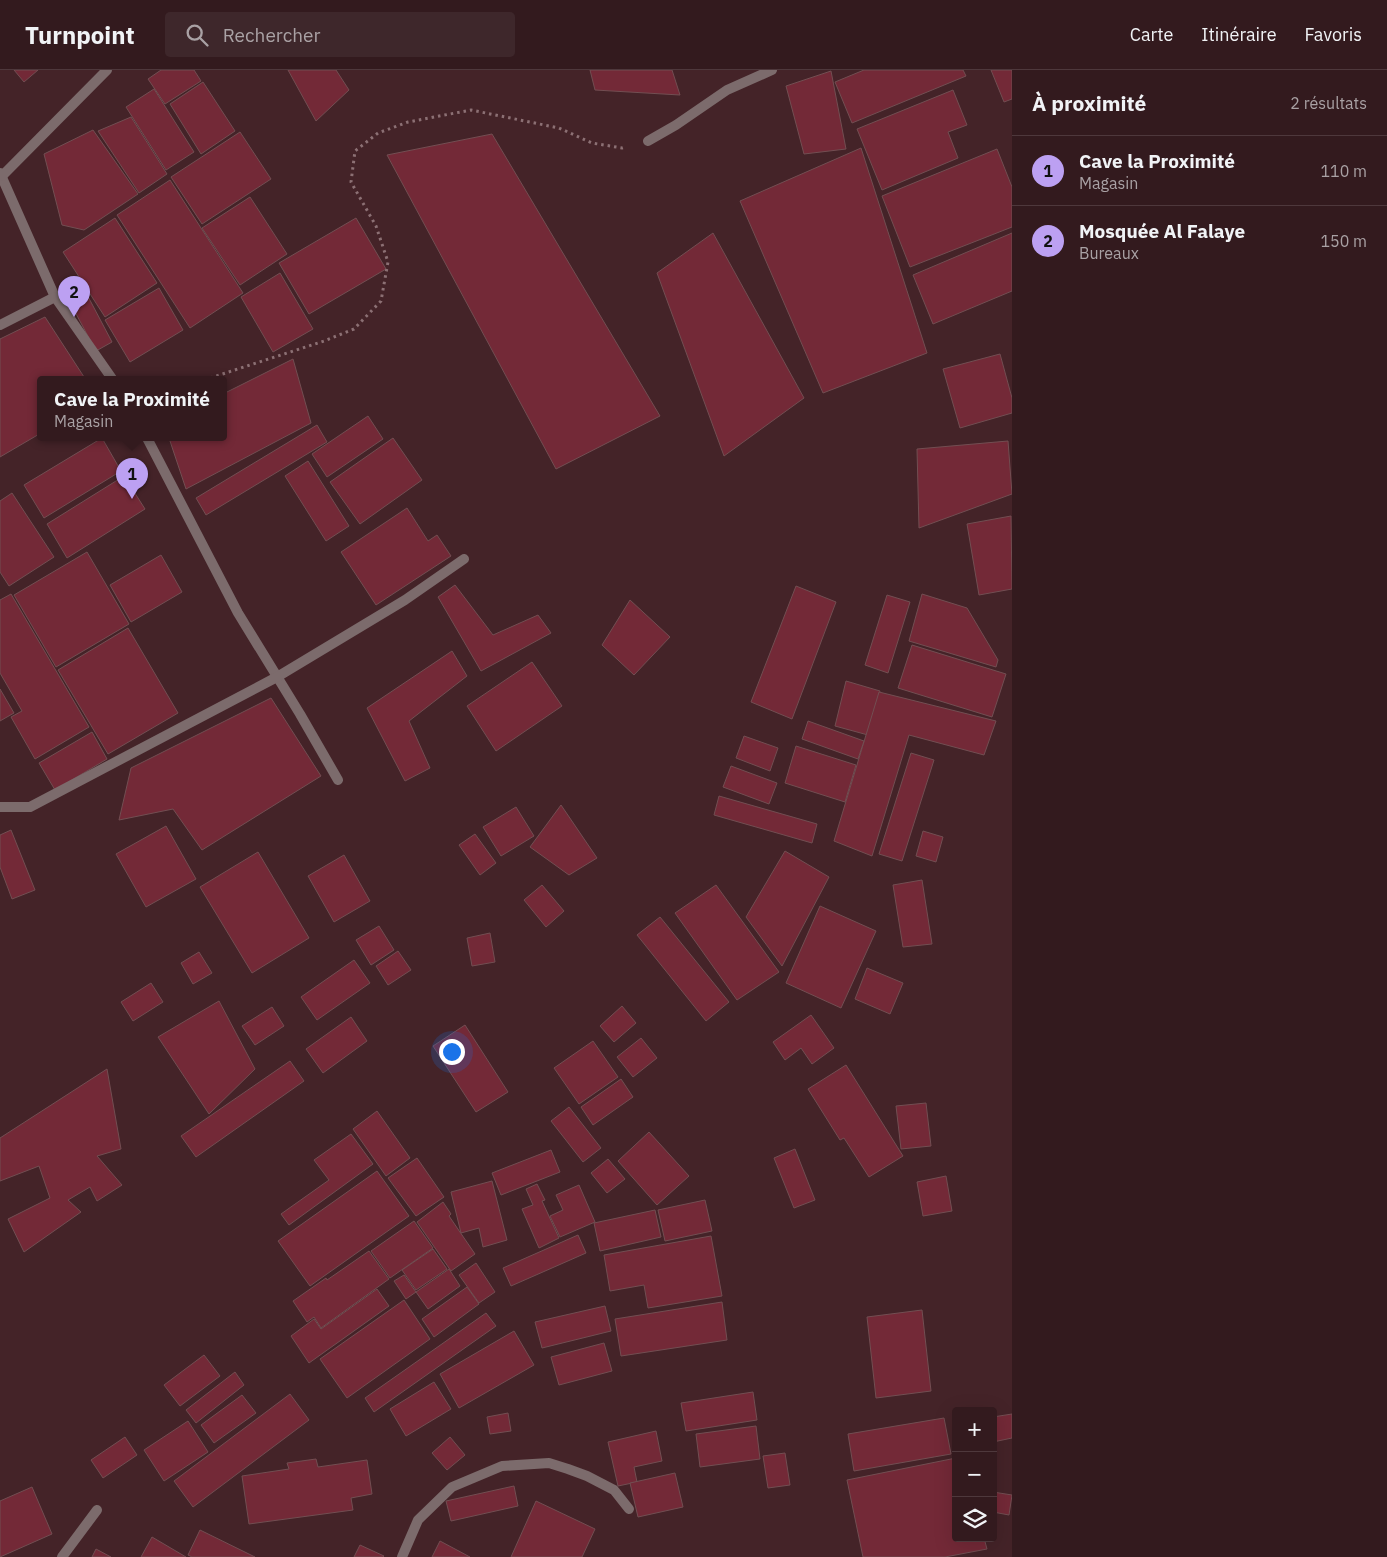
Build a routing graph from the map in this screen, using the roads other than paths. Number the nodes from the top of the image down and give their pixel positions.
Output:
1 (107, 70) edge
2 (772, 70) edge
3 (648, 141) road end
4 (1, 174) edge
5 (55, 297) junction
6 (0, 325) edge
7 (110, 376) edge
8 (149, 441) edge
9 (464, 559) dead end
10 (277, 677) junction
11 (338, 780) dead end
12 (0, 807) edge
13 (629, 1509) dead end
14 (97, 1510) dead end
15 (62, 1557) edge
16 (402, 1557) edge

1 - 4 street
2 - 3 street
4 - 5 street
5 - 6 street
5 - 7 street
8 - 10 street
9 - 10 street
10 - 11 street
10 - 12 street
13 - 16 street
14 - 15 street

